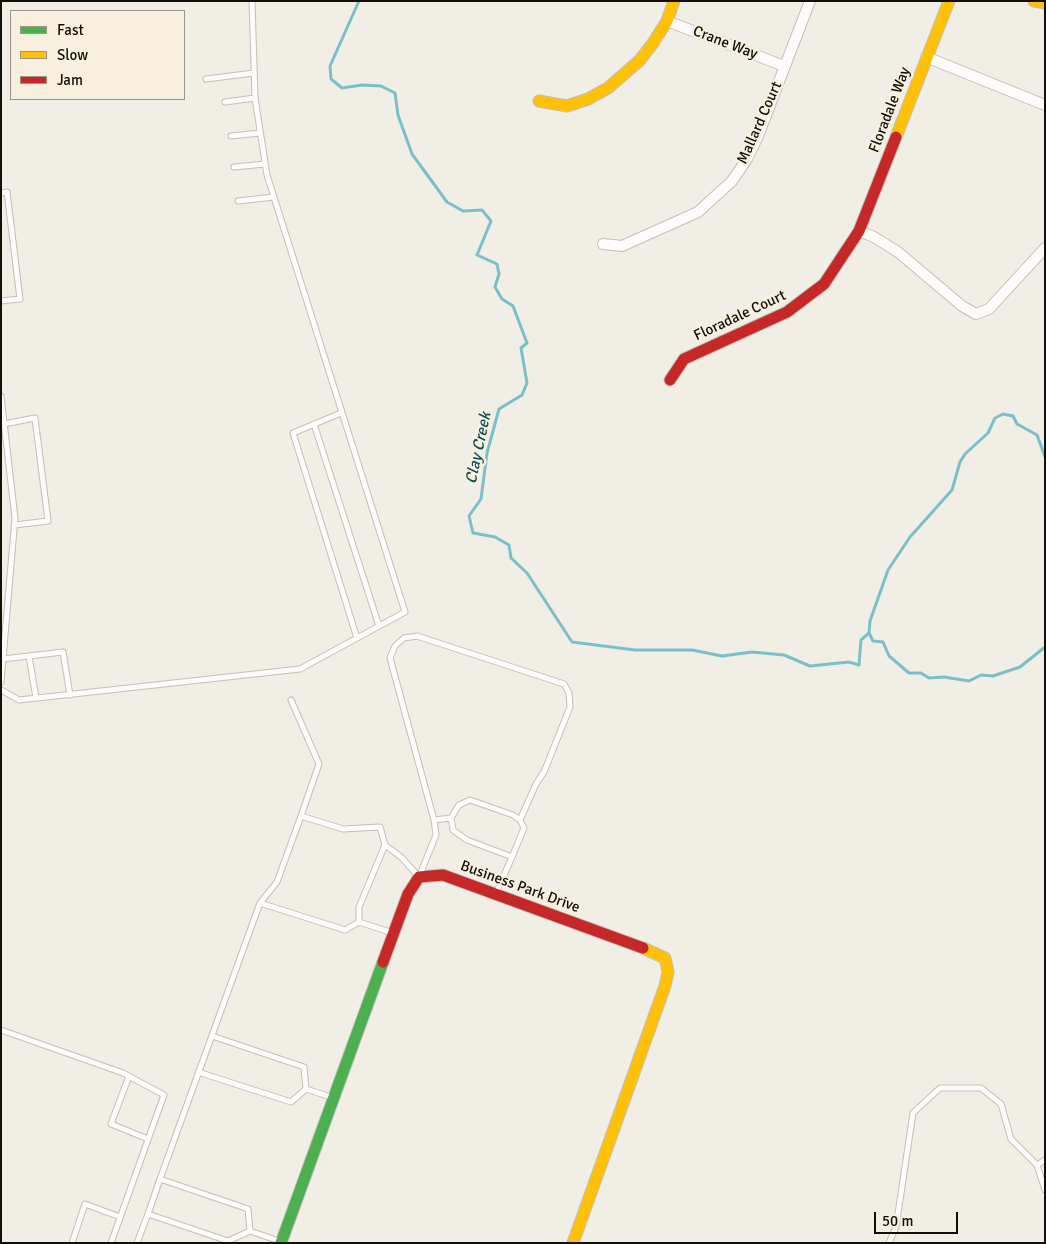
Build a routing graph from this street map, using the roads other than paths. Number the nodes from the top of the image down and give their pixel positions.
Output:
1 (252, 1) edge
2 (674, 1) edge
3 (810, 1) edge
4 (949, 1) edge
5 (1034, 1) edge
6 (1045, 3) edge
7 (666, 21) junction
8 (926, 58) junction
9 (784, 66) junction
10 (254, 73) junction
11 (206, 79) dead end
12 (255, 98) junction
13 (539, 101) dead end
14 (225, 102) dead end
15 (1045, 105) edge
16 (260, 133) junction
17 (230, 136) dead end
18 (265, 164) junction
19 (234, 167) dead end
20 (1, 193) edge
21 (274, 197) junction
22 (238, 201) dead end
23 (859, 231) junction
24 (603, 244) dead end
25 (1045, 248) edge
26 (1, 301) edge
27 (670, 380) dead end
28 (1, 396) edge
29 (340, 413) junction
30 (4, 424) junction
31 (314, 424) junction
32 (15, 525) junction
33 (379, 626) junction
34 (357, 638) junction
35 (29, 656) junction
36 (3, 659) junction
37 (1, 682) edge
38 (1, 690) edge
39 (70, 694) junction
40 (36, 698) junction
41 (291, 700) dead end
42 (301, 816) junction
43 (451, 818) junction
44 (434, 820) junction
45 (520, 820) junction
46 (385, 845) junction
47 (512, 857) junction
48 (419, 877) junction
49 (496, 894) junction
50 (260, 903) junction
51 (360, 922) junction
52 (394, 933) junction
53 (1, 1030) edge
54 (212, 1036) junction
55 (198, 1072) junction
56 (129, 1076) junction
57 (306, 1089) junction
58 (334, 1098) junction
59 (148, 1138) junction
60 (1045, 1160) edge
61 (1037, 1165) junction
62 (160, 1179) junction
63 (1045, 1190) edge
64 (148, 1214) junction
65 (120, 1216) junction
66 (250, 1231) junction
67 (282, 1242) edge
68 (72, 1243) edge
69 (111, 1243) edge
70 (137, 1243) edge
71 (573, 1243) edge
72 (889, 1243) edge

1 - 10 lane
2 - 7 street
3 - 9 street, Mallard Court
4 - 8 street, Floradale Way
5 - 6 street
7 - 9 street, Crane Way
7 - 13 street
8 - 15 street
8 - 23 street, Floradale Way
9 - 24 street, Mallard Court
10 - 11 lane
10 - 12 lane
12 - 14 lane
12 - 16 lane
16 - 17 lane
16 - 18 lane
18 - 19 lane
18 - 21 lane
20 - 26 lane
21 - 22 lane
21 - 29 lane
23 - 25 street
23 - 27 street, Floradale Court
28 - 30 lane
29 - 31 lane
29 - 33 lane
30 - 32 lane
30 - 32 lane
31 - 33 lane
31 - 34 lane
32 - 36 lane
33 - 34 lane
34 - 39 lane
35 - 36 lane
35 - 39 lane
35 - 40 lane
36 - 37 lane
38 - 40 lane
39 - 40 lane
41 - 42 lane
42 - 46 lane
42 - 50 lane
43 - 44 lane
43 - 45 lane
43 - 47 lane
44 - 45 lane
44 - 48 lane
45 - 47 lane
46 - 48 lane
46 - 51 lane
47 - 49 lane
48 - 49 street, Business Park Drive
48 - 52 street
49 - 71 street, Business Park Drive
50 - 51 lane
50 - 54 lane
51 - 52 lane
52 - 58 street
53 - 56 lane
54 - 55 lane
54 - 57 lane
55 - 57 lane
55 - 62 lane
56 - 59 lane
56 - 59 lane
57 - 58 lane
58 - 67 street
59 - 65 lane
60 - 61 lane
61 - 63 lane
61 - 72 lane
62 - 64 lane
62 - 66 lane
64 - 66 lane
64 - 70 lane
65 - 68 lane
65 - 69 lane
66 - 67 lane

